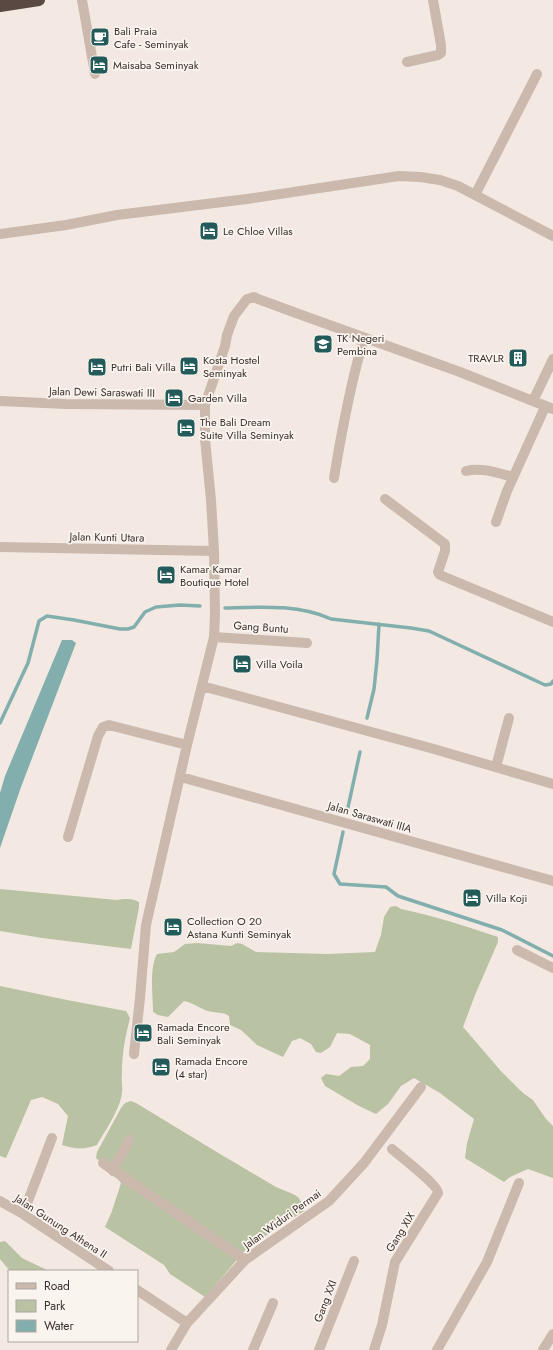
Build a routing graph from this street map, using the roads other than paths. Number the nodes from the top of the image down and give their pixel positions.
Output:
1 (39, 0) edge
2 (82, 0) edge
3 (433, 0) edge
4 (0, 6) edge
5 (407, 62) dead end
6 (95, 74) dead end
7 (537, 74) dead end
8 (475, 195) junction
9 (0, 234) edge
10 (553, 236) edge
11 (364, 338) junction
12 (553, 359) edge
13 (0, 401) edge
14 (533, 401) junction
15 (204, 405) junction
16 (549, 408) edge
17 (466, 471) dead end
18 (513, 477) junction
19 (334, 478) dead end
20 (385, 499) dead end
21 (496, 522) dead end
22 (0, 547) edge
23 (214, 551) junction
24 (553, 622) edge
25 (214, 637) junction
26 (307, 642) dead end
27 (202, 686) junction
28 (509, 718) dead end
29 (187, 745) junction
30 (496, 767) junction
31 (181, 777) junction
32 (553, 784) edge
33 (68, 837) dead end
34 (553, 881) edge
35 (517, 950) dead end
36 (553, 968) edge
37 (134, 1054) dead end
38 (421, 1087) dead end
39 (52, 1138) dead end
40 (129, 1140) dead end
41 (392, 1149) dead end
42 (103, 1163) dead end
43 (113, 1171) junction
44 (519, 1183) dead end
45 (0, 1201) edge
46 (23, 1214) junction
47 (245, 1260) junction
48 (354, 1261) dead end
49 (107, 1270) edge
50 (138, 1291) edge
51 (273, 1303) dead end
52 (187, 1323) junction
53 (553, 1334) edge
54 (170, 1350) edge
55 (252, 1350) edge
56 (320, 1350) edge
57 (374, 1350) edge
58 (437, 1350) edge
59 (543, 1350) edge

1 - 4 highway
2 - 6 street
3 - 5 street
7 - 8 street
8 - 9 street
8 - 10 street
11 - 14 street
11 - 15 street
11 - 19 street
12 - 14 street
13 - 15 street, Jalan Dewi Saraswati III
14 - 16 street
15 - 23 street
16 - 18 street
17 - 18 street
18 - 21 street
20 - 24 street
22 - 23 street, Jalan Kunti Utara
23 - 25 street
25 - 26 street, Gang Buntu
25 - 27 street
27 - 29 street
27 - 30 street
28 - 30 street
29 - 31 street
29 - 33 street
30 - 32 street
31 - 34 street, Jalan Saraswati IIIA
31 - 37 street
35 - 36 street
38 - 47 street, Jalan Widuri Permai
39 - 46 street
40 - 43 street
41 - 57 street, Gang XIX
42 - 43 street
43 - 47 street
44 - 58 street
45 - 46 street, Jalan Gunung Athena II
46 - 49 street, Jalan Gunung Athena II
47 - 52 street, Jalan Widuri Permai
48 - 56 street, Gang XXI
50 - 52 street
51 - 55 street
52 - 54 street, Jalan Widuri Permai
53 - 59 street

